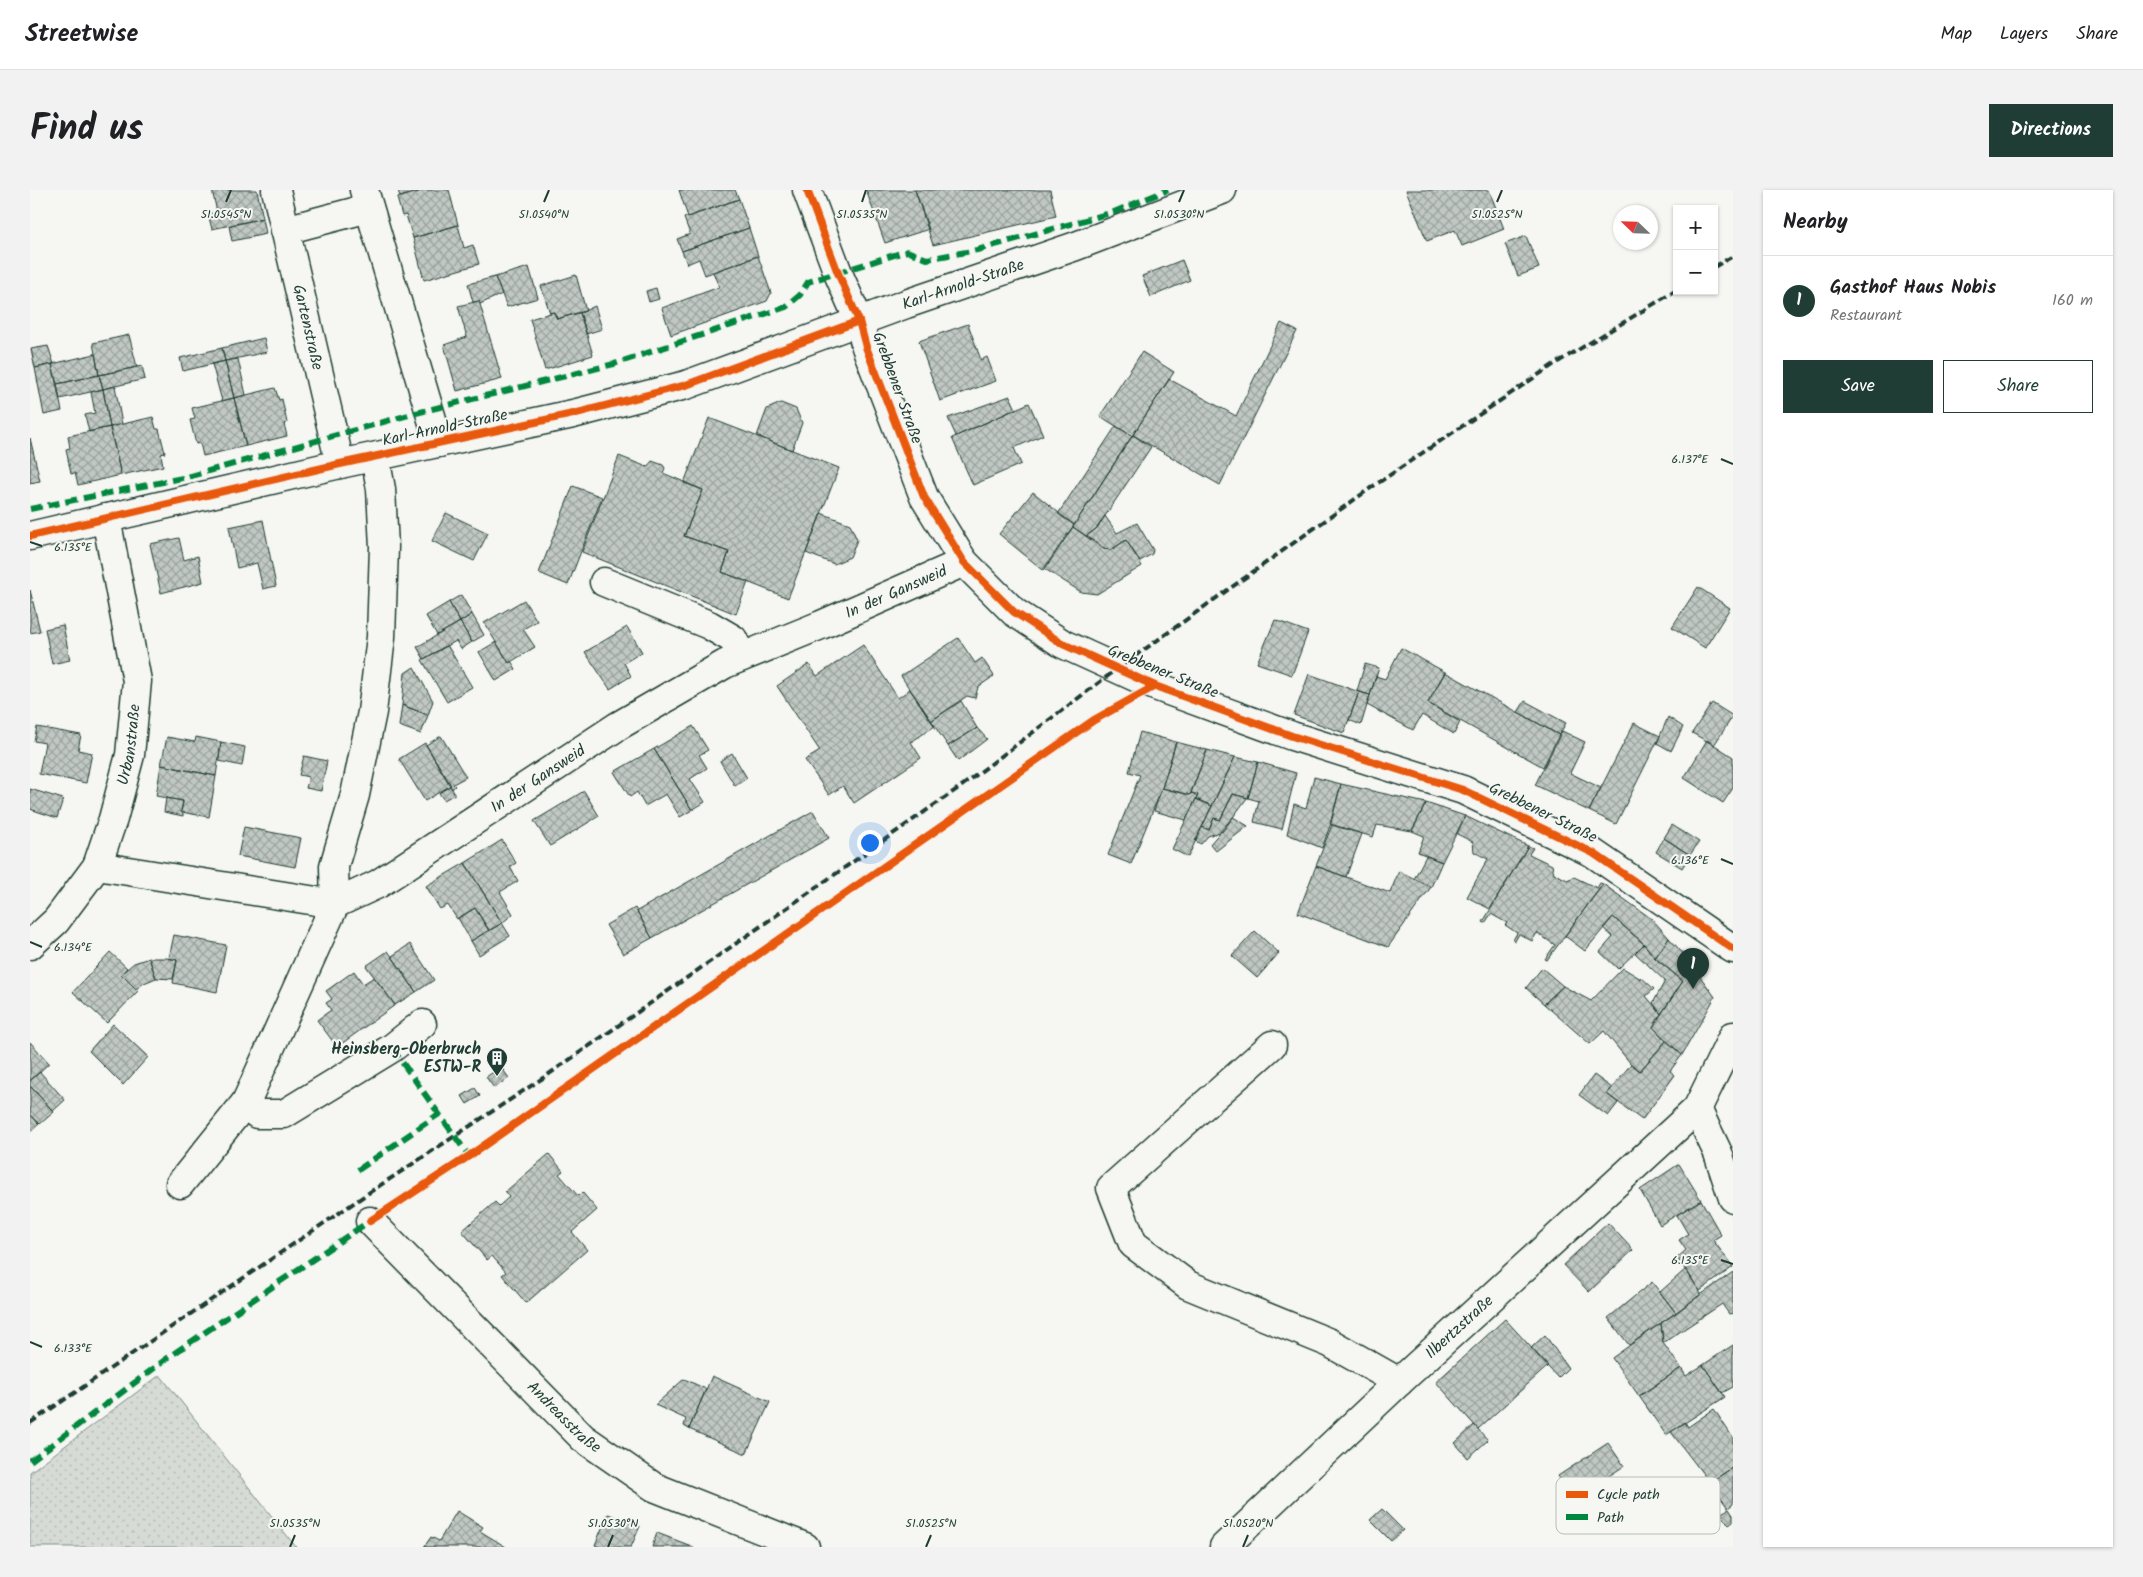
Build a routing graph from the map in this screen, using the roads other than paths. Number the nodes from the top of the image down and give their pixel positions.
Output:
1 (276, 190) edge
2 (807, 190) edge
3 (1222, 190) edge
4 (366, 199) edge
5 (285, 230) junction
6 (859, 321) junction
7 (439, 443) junction
8 (375, 457) junction
9 (340, 464) junction
10 (106, 518) junction
11 (30, 536) edge
12 (964, 562) junction
13 (604, 582) dead end
14 (742, 657) junction
15 (97, 866) junction
16 (335, 904) junction
17 (30, 945) edge
18 (1733, 948) edge
19 (422, 1024) dead end
20 (1733, 1036) edge
21 (1272, 1045) dead end
22 (246, 1102) junction
23 (1697, 1109) junction
24 (180, 1184) dead end
25 (1733, 1198) edge
26 (370, 1222) dead end
27 (1399, 1382) junction
28 (805, 1547) edge
29 (1224, 1547) edge

1 - 5 street, Gartenstraße
2 - 6 street, Grebbener Straße
3 - 6 street, Karl-Arnold-Straße
4 - 5 street
4 - 7 street
5 - 9 street, Gartenstraße
6 - 7 street, Karl-Arnold-Straße
6 - 12 street, Grebbener Straße
7 - 8 street, Karl-Arnold-Straße
8 - 9 street, Karl-Arnold-Straße
8 - 16 street
9 - 10 street, Karl-Arnold-Straße
10 - 11 street, Karl-Arnold-Straße
10 - 15 street, Urbanstraße
12 - 14 street, In der Gansweid
12 - 18 street, Grebbener Straße
13 - 14 street
14 - 16 street, In der Gansweid
15 - 16 street
15 - 17 street, Urbanstraße
16 - 22 street
19 - 22 street
20 - 23 street
21 - 27 street
22 - 24 street
23 - 25 street
23 - 27 street, Ilbertzstraße
26 - 28 street, Andreasstraße
27 - 29 street, Ilbertzstraße

